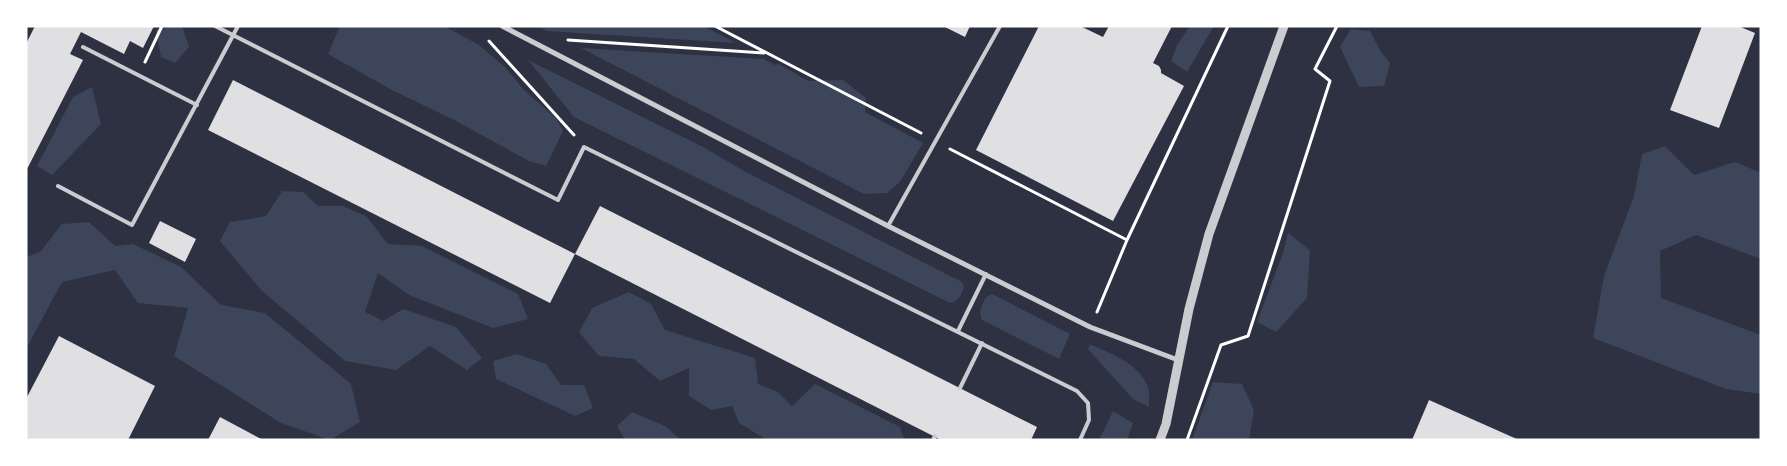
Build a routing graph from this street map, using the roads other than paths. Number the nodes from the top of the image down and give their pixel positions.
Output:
1 (215, 26) edge
2 (238, 26) edge
3 (502, 26) edge
4 (1000, 26) edge
5 (1284, 26) edge
6 (234, 35) junction
7 (83, 47) dead end
8 (197, 104) junction
9 (58, 186) dead end
10 (888, 226) junction
11 (986, 274) junction
12 (958, 331) junction
13 (982, 343) junction
14 (1178, 360) junction
15 (960, 388) dead end
16 (1080, 440) edge
17 (1160, 440) edge

1 - 6 lane
2 - 6 lane
3 - 10 street
4 - 10 lane
5 - 14 street
6 - 8 lane
6 - 12 lane
7 - 8 lane
8 - 9 lane
10 - 11 street
11 - 12 lane
11 - 14 street
12 - 13 lane
13 - 15 lane
13 - 16 lane
14 - 17 street

